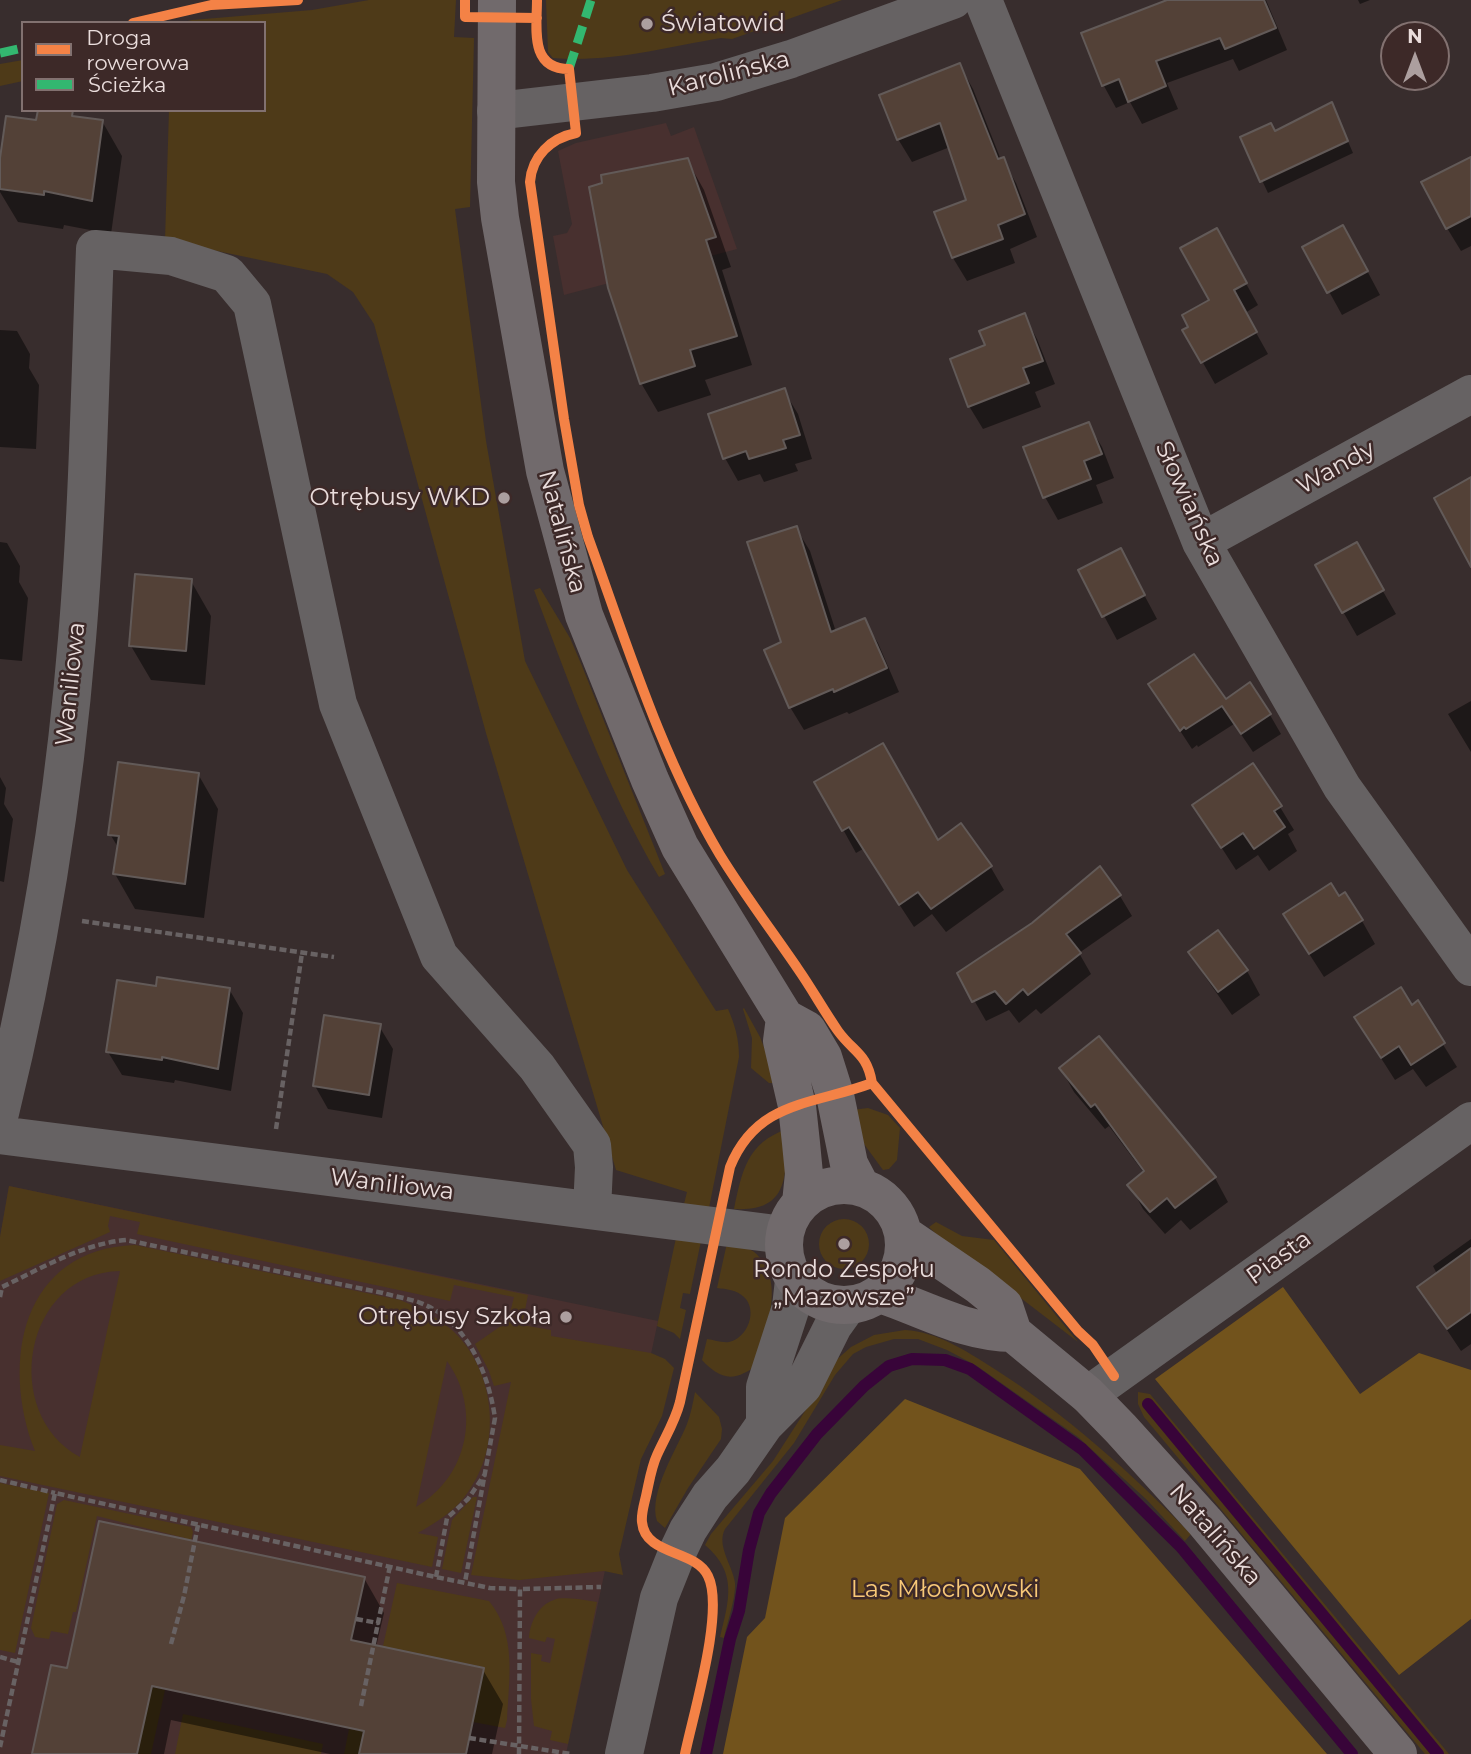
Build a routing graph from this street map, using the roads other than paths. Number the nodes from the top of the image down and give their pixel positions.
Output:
1 (497, 0) edge
2 (953, 0) edge
3 (983, 0) edge
4 (496, 111) junction
5 (1471, 394) edge
6 (1201, 542) junction
7 (1471, 967) edge
8 (785, 1018) junction
9 (0, 1113) edge
10 (1471, 1121) edge
11 (0, 1135) edge
12 (861, 1187) junction
13 (592, 1210) junction
14 (792, 1219) junction
15 (903, 1234) junction
16 (794, 1280) junction
17 (864, 1300) junction
18 (1013, 1333) junction
19 (1088, 1395) junction
20 (765, 1424) junction
21 (624, 1754) edge
22 (1398, 1754) edge

1 - 4 main road, Natalińska
2 - 4 street, Karolińska
3 - 6 street, Słowiańska
4 - 8 main road, Natalińska
5 - 6 street, Wandy
6 - 7 street, Słowiańska
8 - 12 main road, Natalińska
8 - 14 main road
9 - 13 street, Waniliowa
10 - 19 street, Piasta
11 - 13 street, Waniliowa
12 - 14 main road
12 - 15 main road
13 - 14 street, Waniliowa
14 - 16 main road
15 - 17 main road
15 - 18 main road, Natalińska
16 - 17 main road
16 - 20 street
17 - 18 main road
17 - 20 street
18 - 19 main road, Natalińska
19 - 22 main road, Natalińska
20 - 21 street

